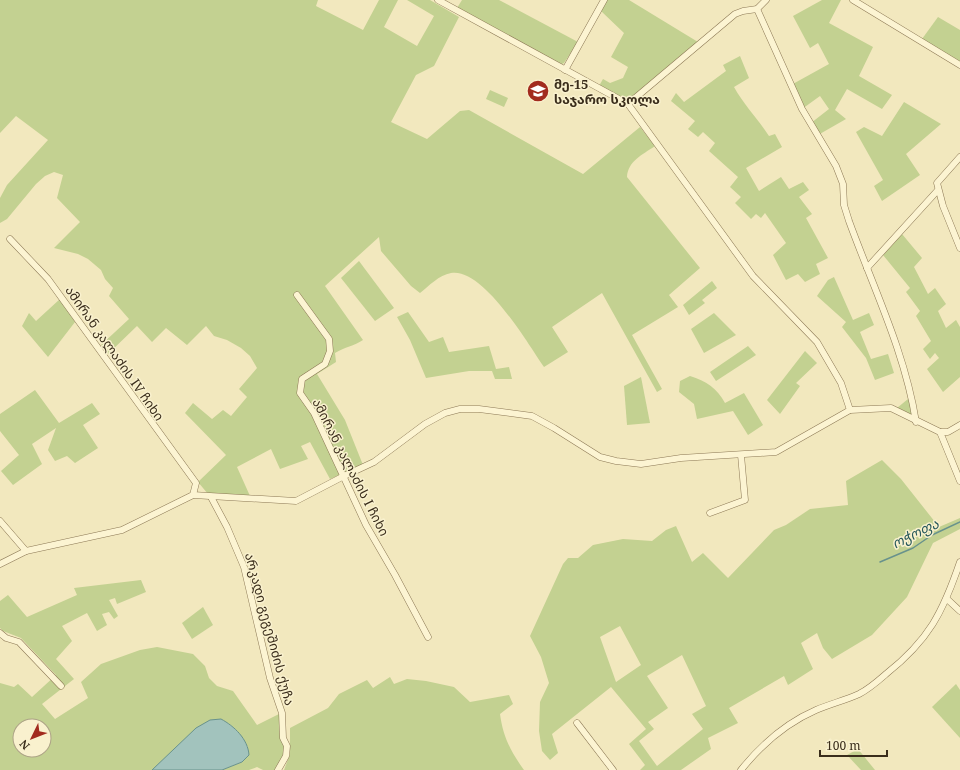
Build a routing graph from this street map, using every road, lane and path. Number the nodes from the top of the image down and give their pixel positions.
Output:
1 (438, 0) edge
2 (604, 0) edge
3 (766, 0) edge
4 (853, 0) edge
5 (757, 9) junction
6 (960, 65) edge
7 (565, 70) junction
8 (628, 104) junction
9 (960, 157) edge
10 (938, 190) junction
11 (10, 240) dead end
12 (960, 248) edge
13 (867, 268) junction
14 (297, 295) dead end
15 (850, 410) junction
16 (916, 422) junction
17 (960, 424) edge
18 (940, 432) junction
19 (741, 455) junction
20 (344, 476) junction
21 (960, 481) edge
22 (196, 483) junction
23 (193, 495) junction
24 (208, 496) junction
25 (710, 513) dead end
26 (0, 521) edge
27 (26, 551) junction
28 (960, 562) edge
29 (0, 564) edge
30 (947, 599) junction
31 (960, 611) edge
32 (0, 633) edge
33 (428, 638) dead end
34 (61, 686) dead end
35 (577, 723) dead end
36 (278, 770) edge
37 (613, 770) edge
38 (741, 770) edge

1 - 7 street
2 - 7 street
3 - 5 street
4 - 6 street
5 - 8 street
5 - 13 street
7 - 8 street
8 - 15 street
9 - 10 street
10 - 12 street
10 - 13 street
11 - 22 street, ამირან კალაძის IV ჩიხი
13 - 16 street
14 - 20 street, ამირან კალაძის I ჩიხი
15 - 16 street
15 - 19 street
16 - 18 street
17 - 18 street
18 - 21 street
19 - 20 street
19 - 25 street
20 - 24 street
20 - 33 street, ამირან კალაძის I ჩიხი
22 - 23 street
22 - 24 street, ამირან კალაძის IV ჩიხი
23 - 24 street
23 - 27 street
24 - 36 street, არკადი გეგეშიძის ქუჩა
26 - 27 street
27 - 29 street
28 - 30 street
30 - 31 street
30 - 38 street
32 - 34 street
35 - 37 street

